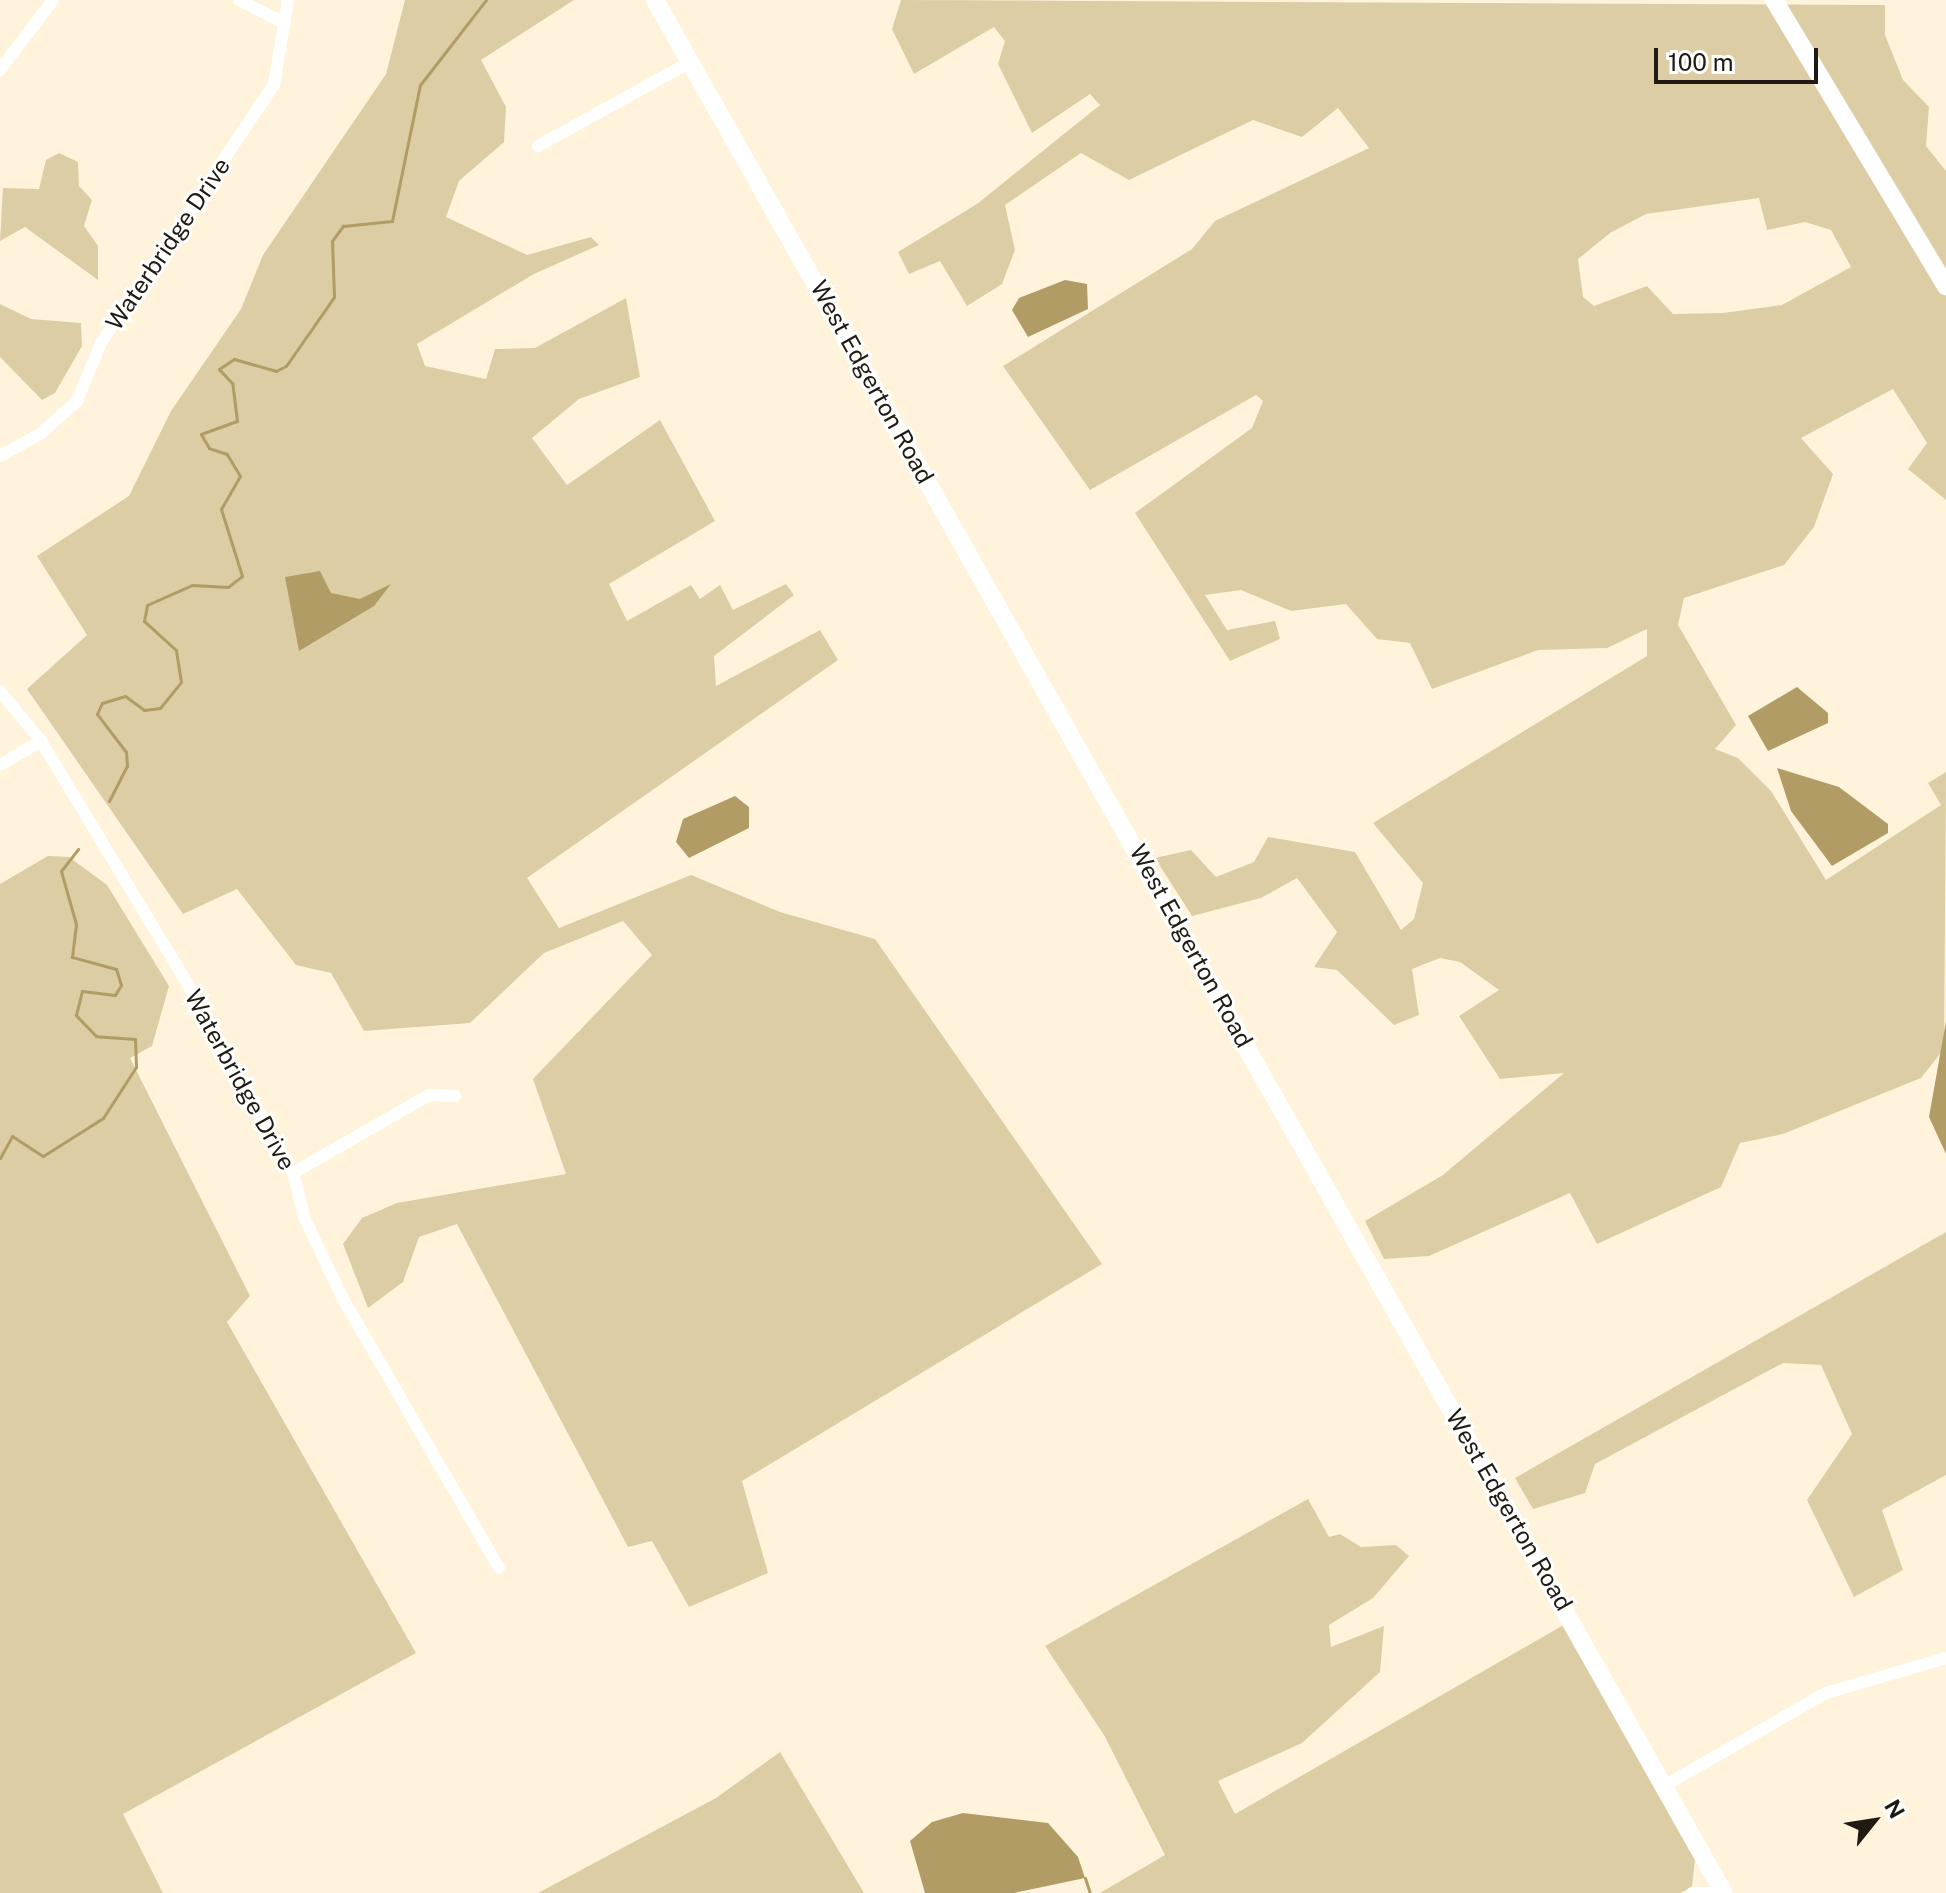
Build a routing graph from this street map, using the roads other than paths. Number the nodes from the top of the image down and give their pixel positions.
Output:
1 (53, 0) edge
2 (239, 0) edge
3 (288, 0) edge
4 (655, 0) edge
5 (1774, 0) edge
6 (280, 21) junction
7 (690, 62) junction
8 (0, 70) edge
9 (538, 146) dead end
10 (1946, 286) edge
11 (0, 456) edge
12 (0, 691) edge
13 (41, 741) junction
14 (0, 765) edge
15 (455, 1096) dead end
16 (293, 1173) junction
17 (499, 1568) dead end
18 (1946, 1658) edge
19 (1664, 1786) junction
20 (1716, 1892) edge
21 (1692, 1893) edge

1 - 8 street
2 - 6 street
3 - 6 street, Waterbridge Drive
4 - 7 street, West Edgerton Road
5 - 10 street
6 - 11 street, Waterbridge Drive
7 - 9 street
7 - 19 street, West Edgerton Road
12 - 13 street, Waterbridge Drive
13 - 14 street
13 - 16 street, Waterbridge Drive
15 - 16 street
16 - 17 street, Waterbridge Drive
18 - 19 street
19 - 20 street, West Edgerton Road
20 - 21 street

